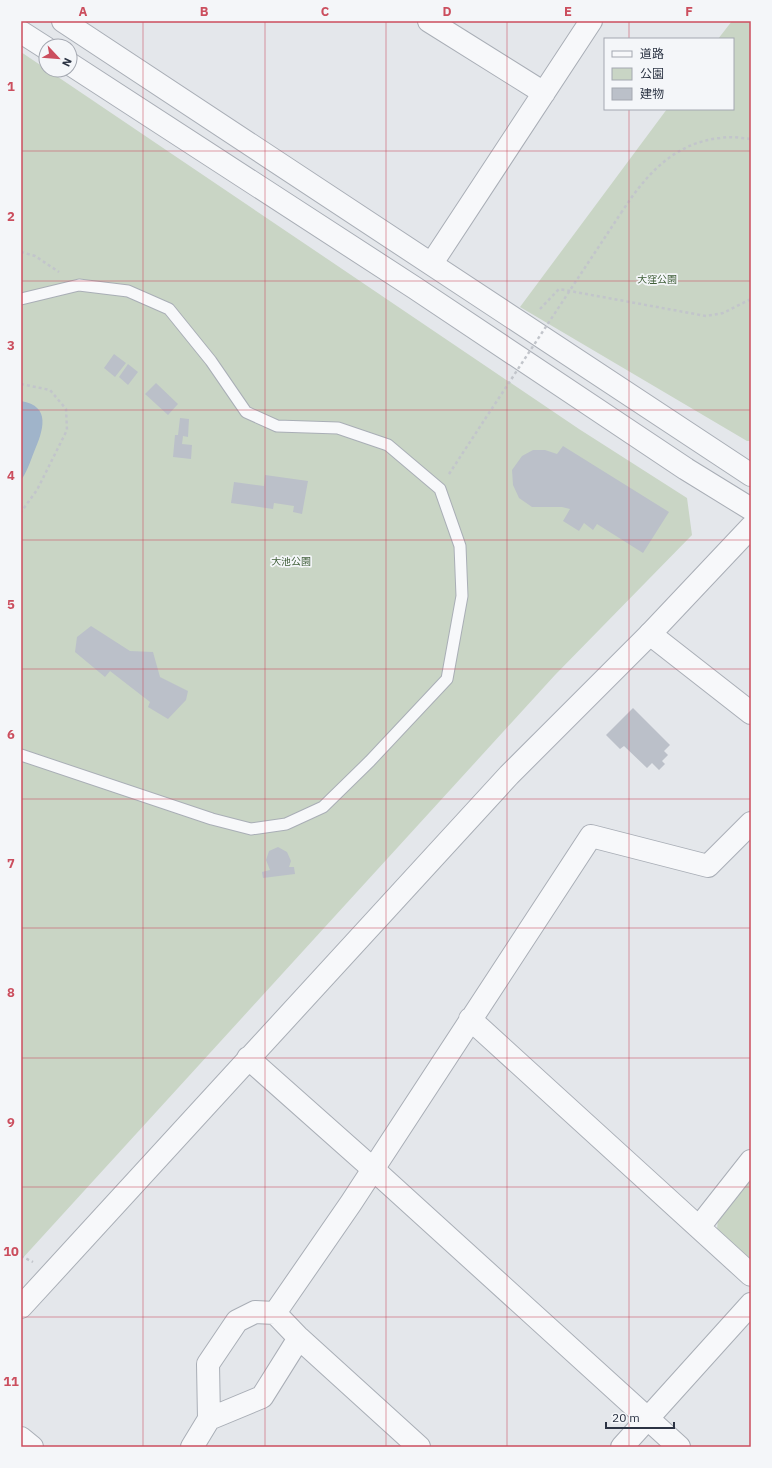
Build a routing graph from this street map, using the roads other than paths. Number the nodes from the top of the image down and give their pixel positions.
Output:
1 (63, 21) edge
2 (429, 21) edge
3 (591, 21) edge
4 (21, 32) edge
5 (38, 43) edge
6 (78, 69) edge
7 (544, 93) junction
8 (432, 263) junction
9 (21, 299) edge
10 (751, 475) edge
11 (751, 509) edge
12 (751, 527) edge
13 (650, 634) junction
14 (751, 713) edge
15 (21, 755) edge
16 (751, 823) edge
17 (470, 1019) junction
18 (248, 1058) junction
19 (751, 1161) edge
20 (373, 1168) junction
21 (699, 1226) junction
22 (751, 1275) edge
23 (751, 1304) edge
24 (21, 1307) edge
25 (275, 1313) junction
26 (299, 1338) junction
27 (210, 1419) junction
28 (647, 1419) junction
29 (21, 1438) edge
30 (32, 1447) edge
31 (192, 1447) edge
32 (419, 1447) edge
33 (622, 1447) edge
34 (679, 1447) edge

1 - 8 street
2 - 7 street
3 - 7 street
4 - 5 street
6 - 11 street
7 - 8 street
8 - 10 street
9 - 15 lane
12 - 13 street
13 - 14 street
13 - 18 street
16 - 17 street
17 - 20 street
17 - 21 street
18 - 20 street
18 - 24 street
19 - 21 street
20 - 25 street
20 - 28 street
21 - 22 street
23 - 28 street
25 - 26 street
25 - 27 street
26 - 27 street
26 - 32 street
27 - 31 street
28 - 33 street
28 - 34 street
29 - 30 street

